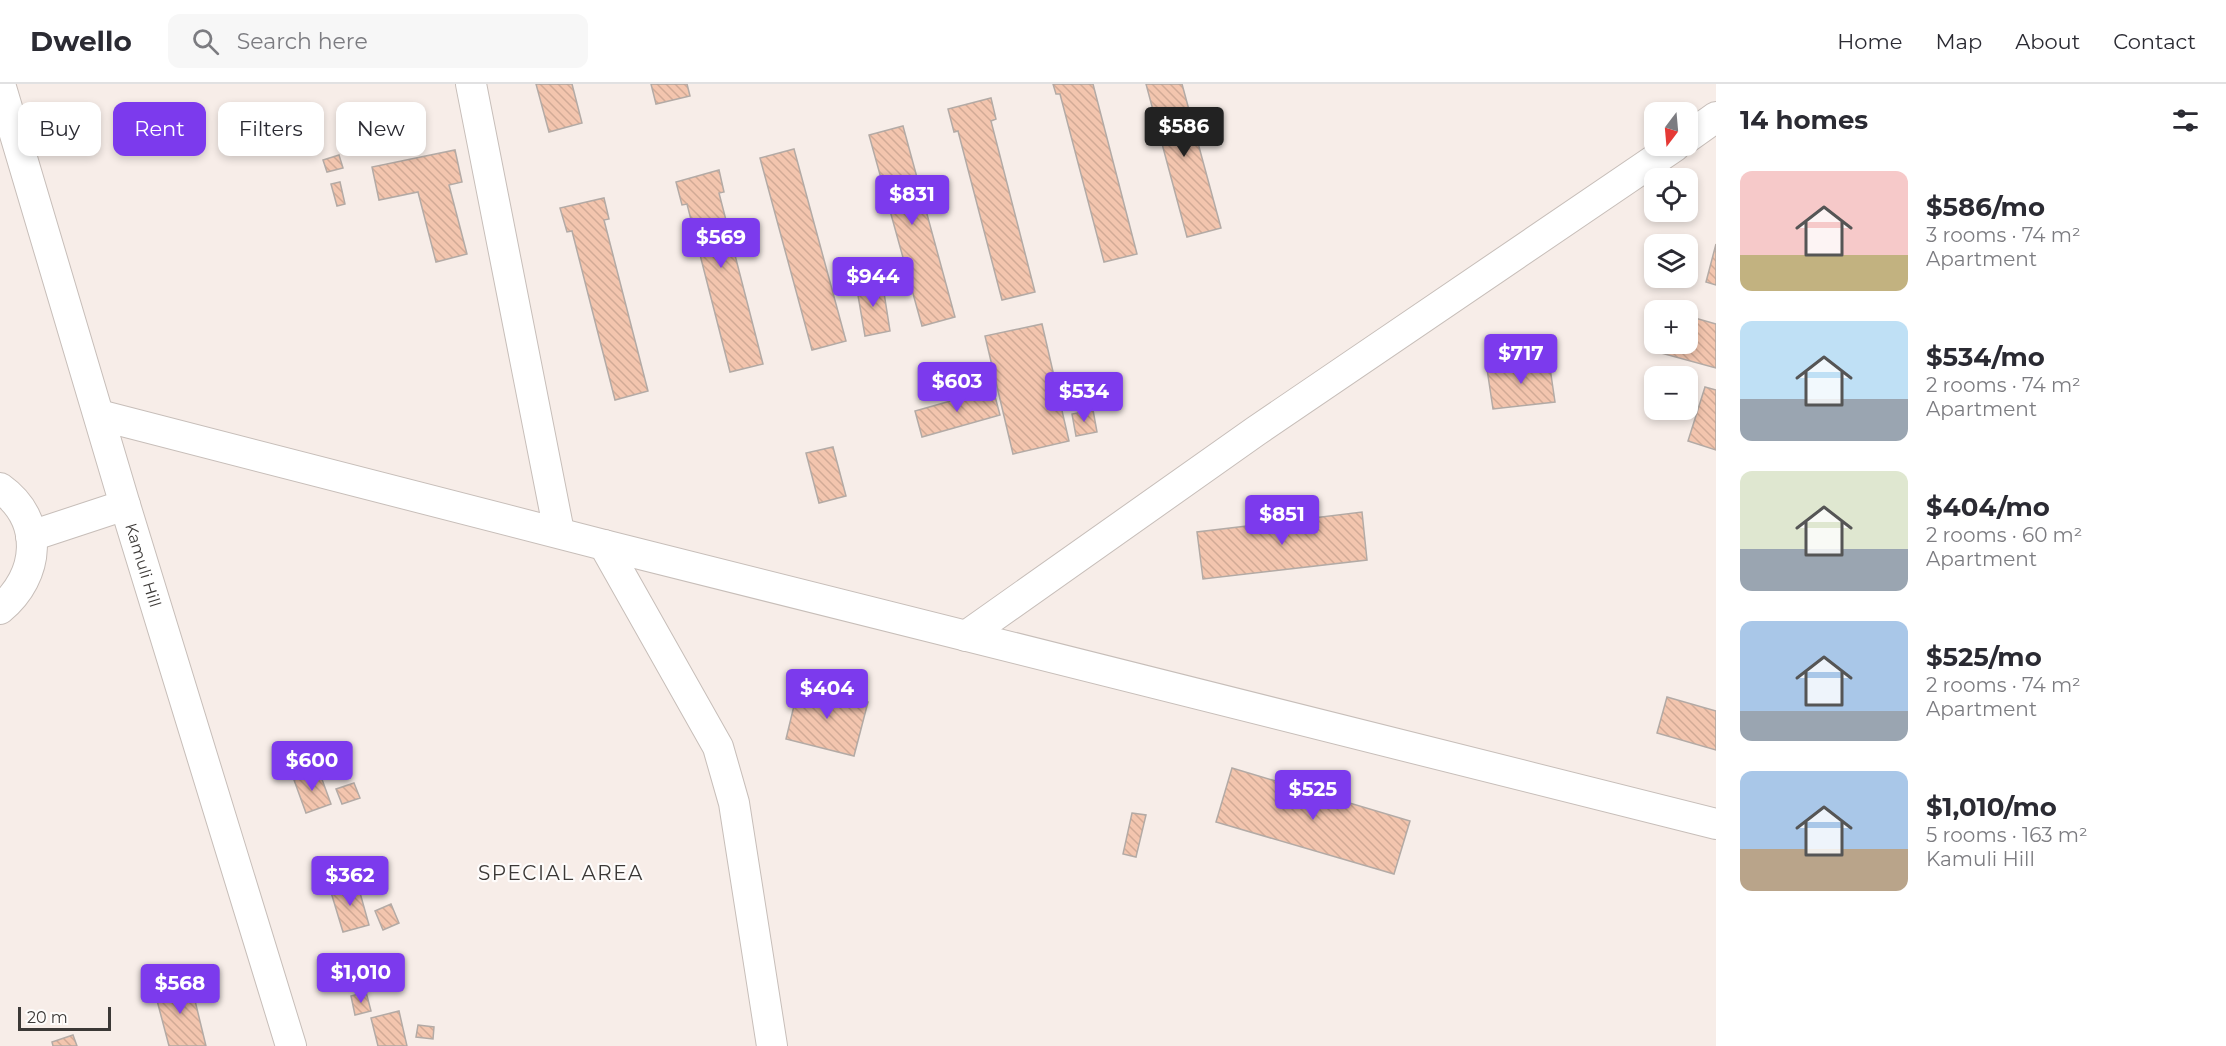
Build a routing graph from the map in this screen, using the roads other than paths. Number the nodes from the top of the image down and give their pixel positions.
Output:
1 (0, 84) edge
2 (471, 84) edge
3 (1716, 117) edge
4 (1698, 130) edge
5 (1660, 156) edge
6 (99, 415) junction
7 (0, 488) edge
8 (125, 505) junction
9 (559, 532) junction
10 (30, 536) junction
11 (604, 545) junction
12 (0, 609) edge
13 (966, 636) junction
14 (1716, 824) edge
15 (291, 1046) edge
16 (772, 1046) edge

1 - 6 street, Kamuli Hill
2 - 9 street
3 - 4 street
5 - 13 street
6 - 8 street, Kamuli Hill
6 - 9 street
7 - 10 street
8 - 10 street
8 - 15 street, Kamuli Hill
9 - 11 street
10 - 12 street
11 - 13 street
11 - 16 street
13 - 14 street

